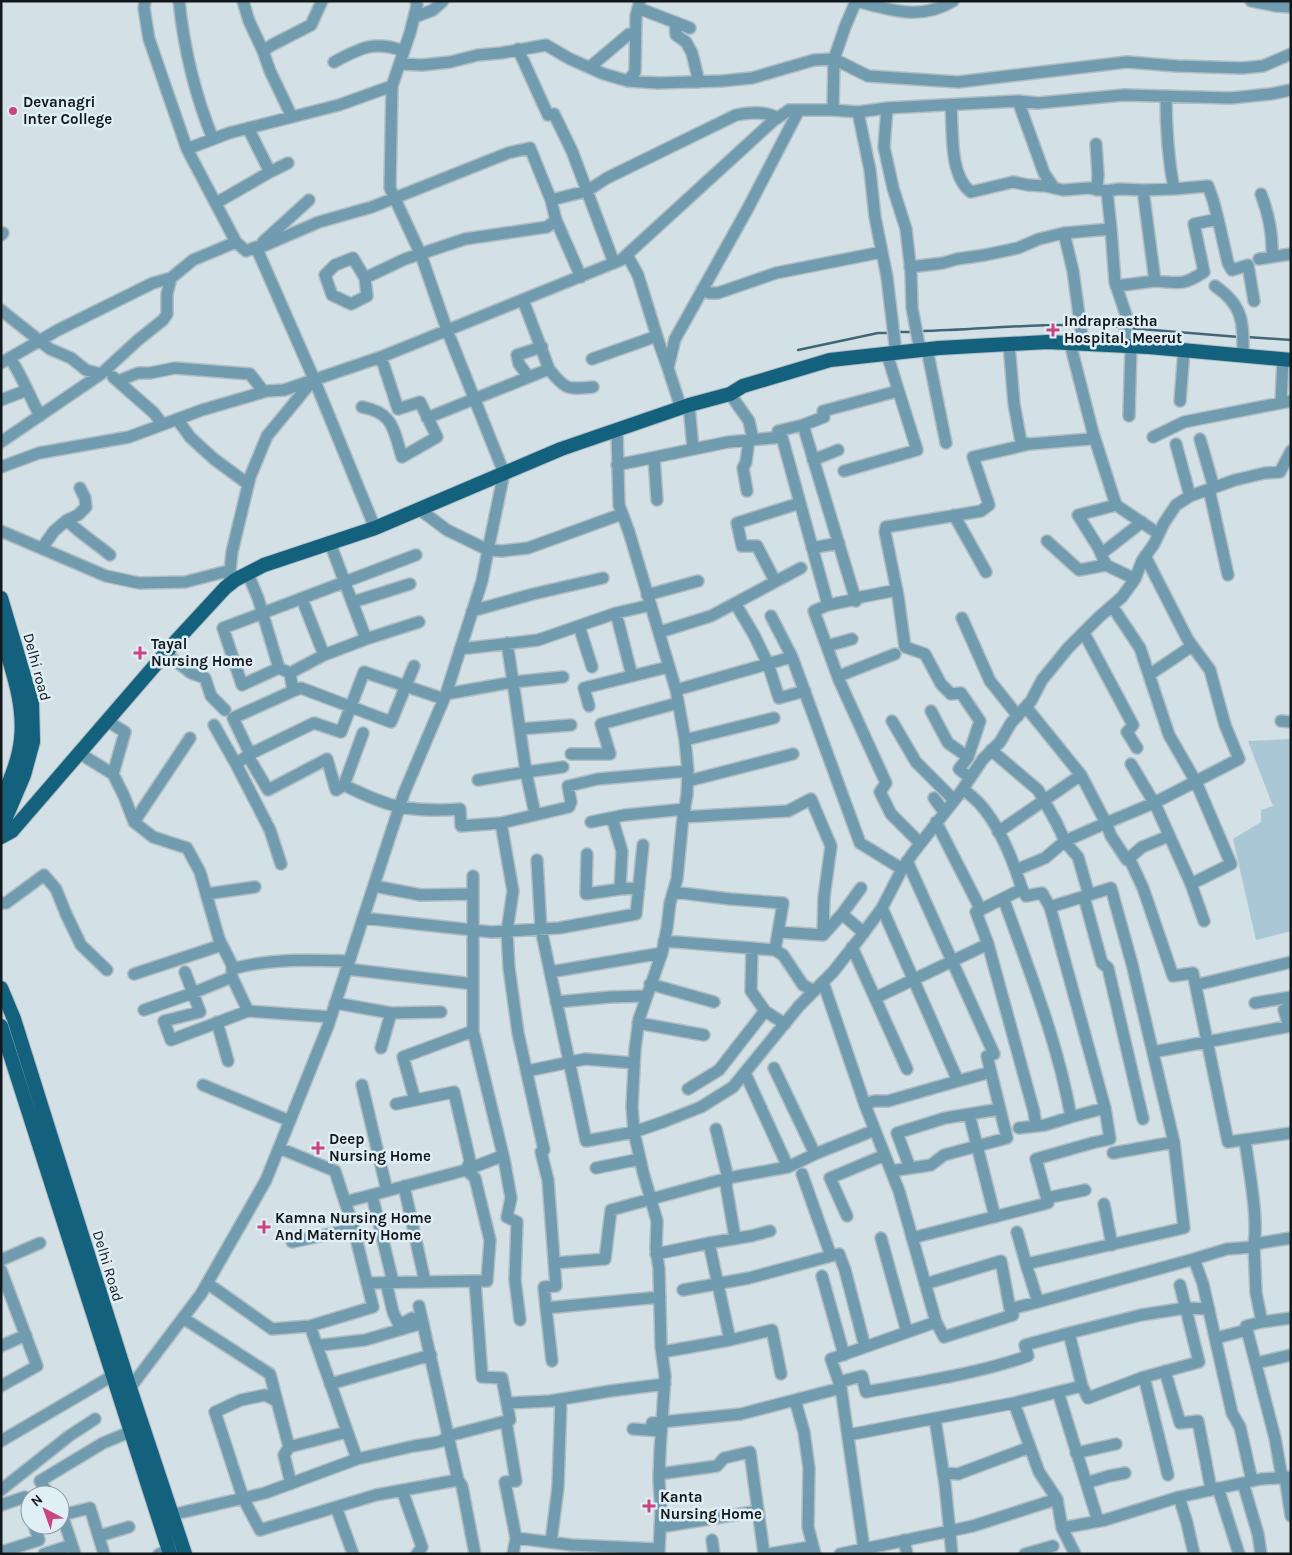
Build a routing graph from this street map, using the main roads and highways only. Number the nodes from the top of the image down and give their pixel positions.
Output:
1 (1287, 360) edge
2 (1, 598) edge
3 (1, 633) edge
4 (1, 802) edge
5 (22, 819) junction
6 (3, 822) edge
7 (1, 837) edge
8 (1, 988) edge
9 (1, 1026) edge
10 (94, 1297) junction
11 (124, 1391) junction
12 (166, 1552) edge
13 (185, 1554) edge

1 - 5 main road
2 - 6 main road, Delhi road
3 - 4 main road, Delhi Road
5 - 6 main road
5 - 7 main road
8 - 10 main road, Delhi Road
9 - 10 main road, Delhi Road
10 - 11 main road, Delhi Road
10 - 11 main road, Delhi Road
11 - 12 main road, Delhi Road
11 - 13 main road, Delhi Road

